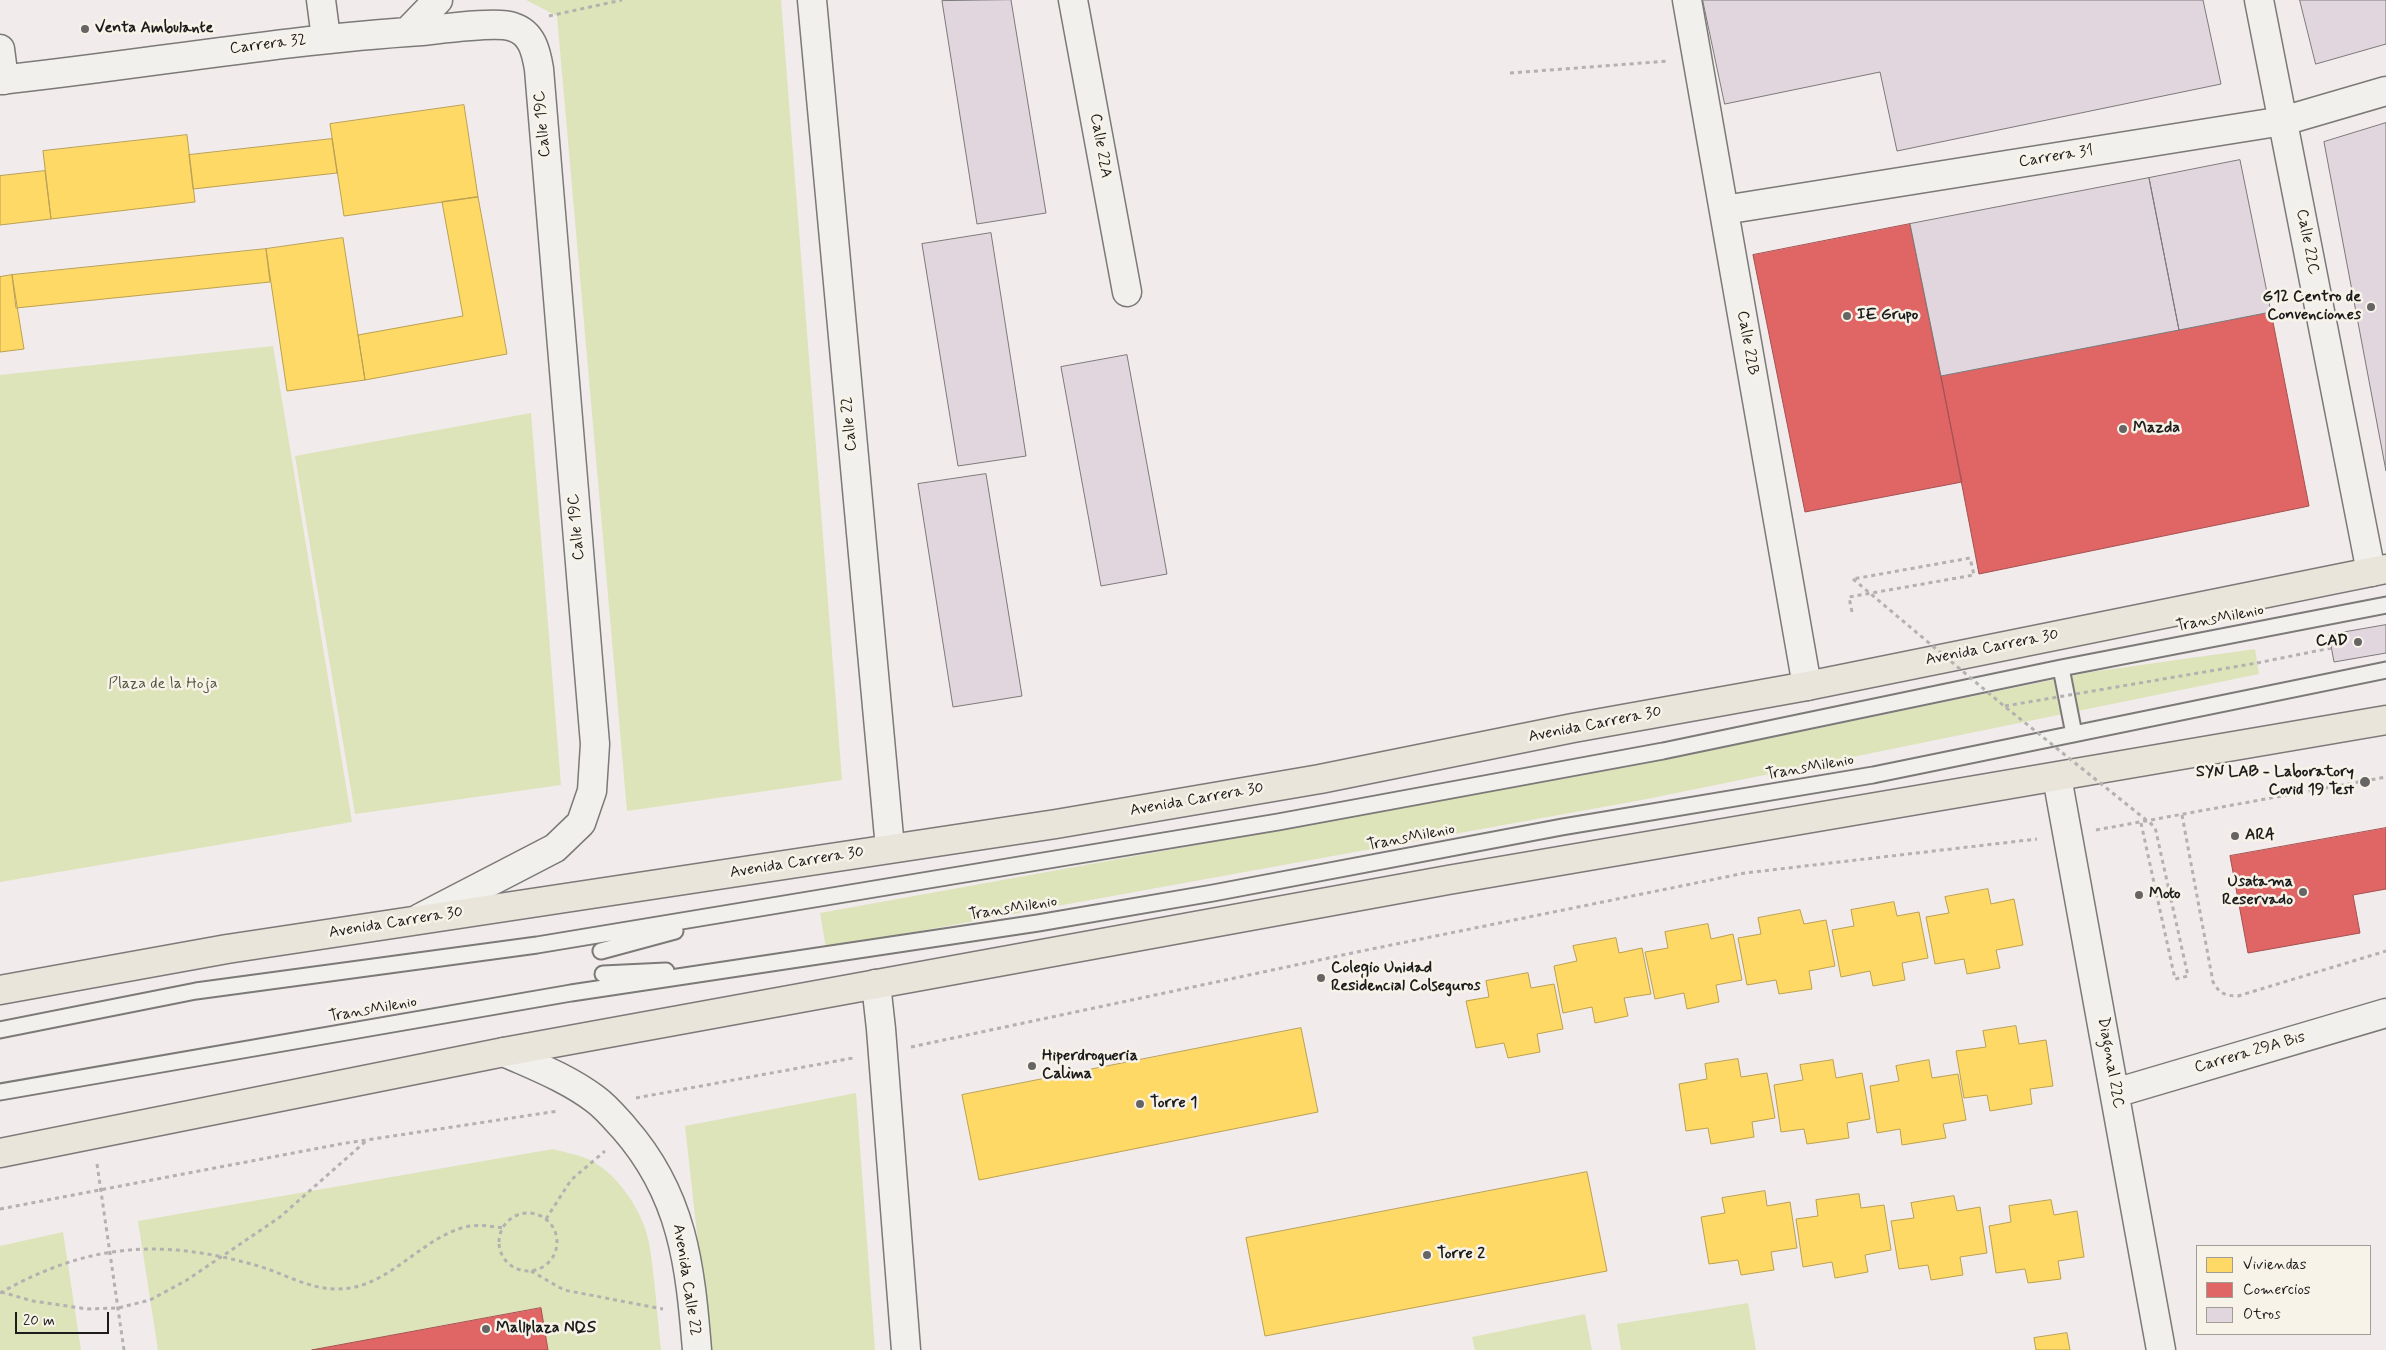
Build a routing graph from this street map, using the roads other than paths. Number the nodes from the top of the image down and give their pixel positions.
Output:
1 (321, 0) edge
2 (438, 0) edge
3 (812, 0) edge
4 (1073, 0) edge
5 (1687, 0) edge
6 (2259, 0) edge
7 (408, 31) junction
8 (326, 38) junction
9 (531, 41) joint
10 (0, 49) edge
11 (2, 80) edge
12 (2386, 91) edge
13 (2283, 121) junction
14 (1724, 210) junction
15 (1127, 292) dead end
16 (2379, 570) edge
17 (2386, 605) edge
18 (2060, 668) junction
19 (2386, 670) edge
20 (1807, 686) junction
21 (2386, 720) edge
22 (2074, 734) junction
23 (2057, 777) junction
24 (890, 848) junction
25 (749, 910) junction
26 (418, 919) junction
27 (600, 951) dead end
28 (753, 966) junction
29 (603, 974) dead end
30 (0, 984) edge
31 (39, 984) junction
32 (876, 984) junction
33 (0, 990) edge
34 (2386, 1012) edge
35 (0, 1030) edge
36 (504, 1052) junction
37 (0, 1092) edge
38 (2115, 1093) junction
39 (7, 1150) edge
40 (697, 1350) edge
41 (906, 1350) edge
42 (2161, 1350) edge

1 - 8 street
2 - 7 street
3 - 24 street, Calle 22
4 - 15 street, Calle 22A
5 - 14 street, Calle 22B
6 - 13 street, Calle 22C
7 - 8 street, Carrera 32
7 - 9 street, Carrera 32
8 - 11 street, Carrera 32
9 - 26 street, Calle 19C
10 - 11 street
12 - 13 street, Carrera 31
13 - 14 street, Carrera 31
13 - 16 street, Calle 22C
14 - 20 street, Calle 22B
16 - 20 highway, Avenida Carrera 30
17 - 18 lane, TransMilenio
18 - 22 lane
18 - 25 lane, TransMilenio
19 - 22 lane, TransMilenio
20 - 24 highway, Avenida Carrera 30
21 - 23 highway
22 - 28 lane, TransMilenio
23 - 32 highway
23 - 38 street, Diagonal 22C
24 - 26 highway, Avenida Carrera 30
25 - 27 lane, TransMilenio
25 - 35 lane, TransMilenio
26 - 31 highway, Avenida Carrera 30
28 - 29 lane, TransMilenio
28 - 37 lane, TransMilenio
30 - 31 highway
31 - 33 highway, Avenida Carrera 30
32 - 36 highway
32 - 41 street
34 - 38 street, Carrera 29A Bis
36 - 39 highway
36 - 40 street, Avenida Calle 22
38 - 42 street, Diagonal 22C

